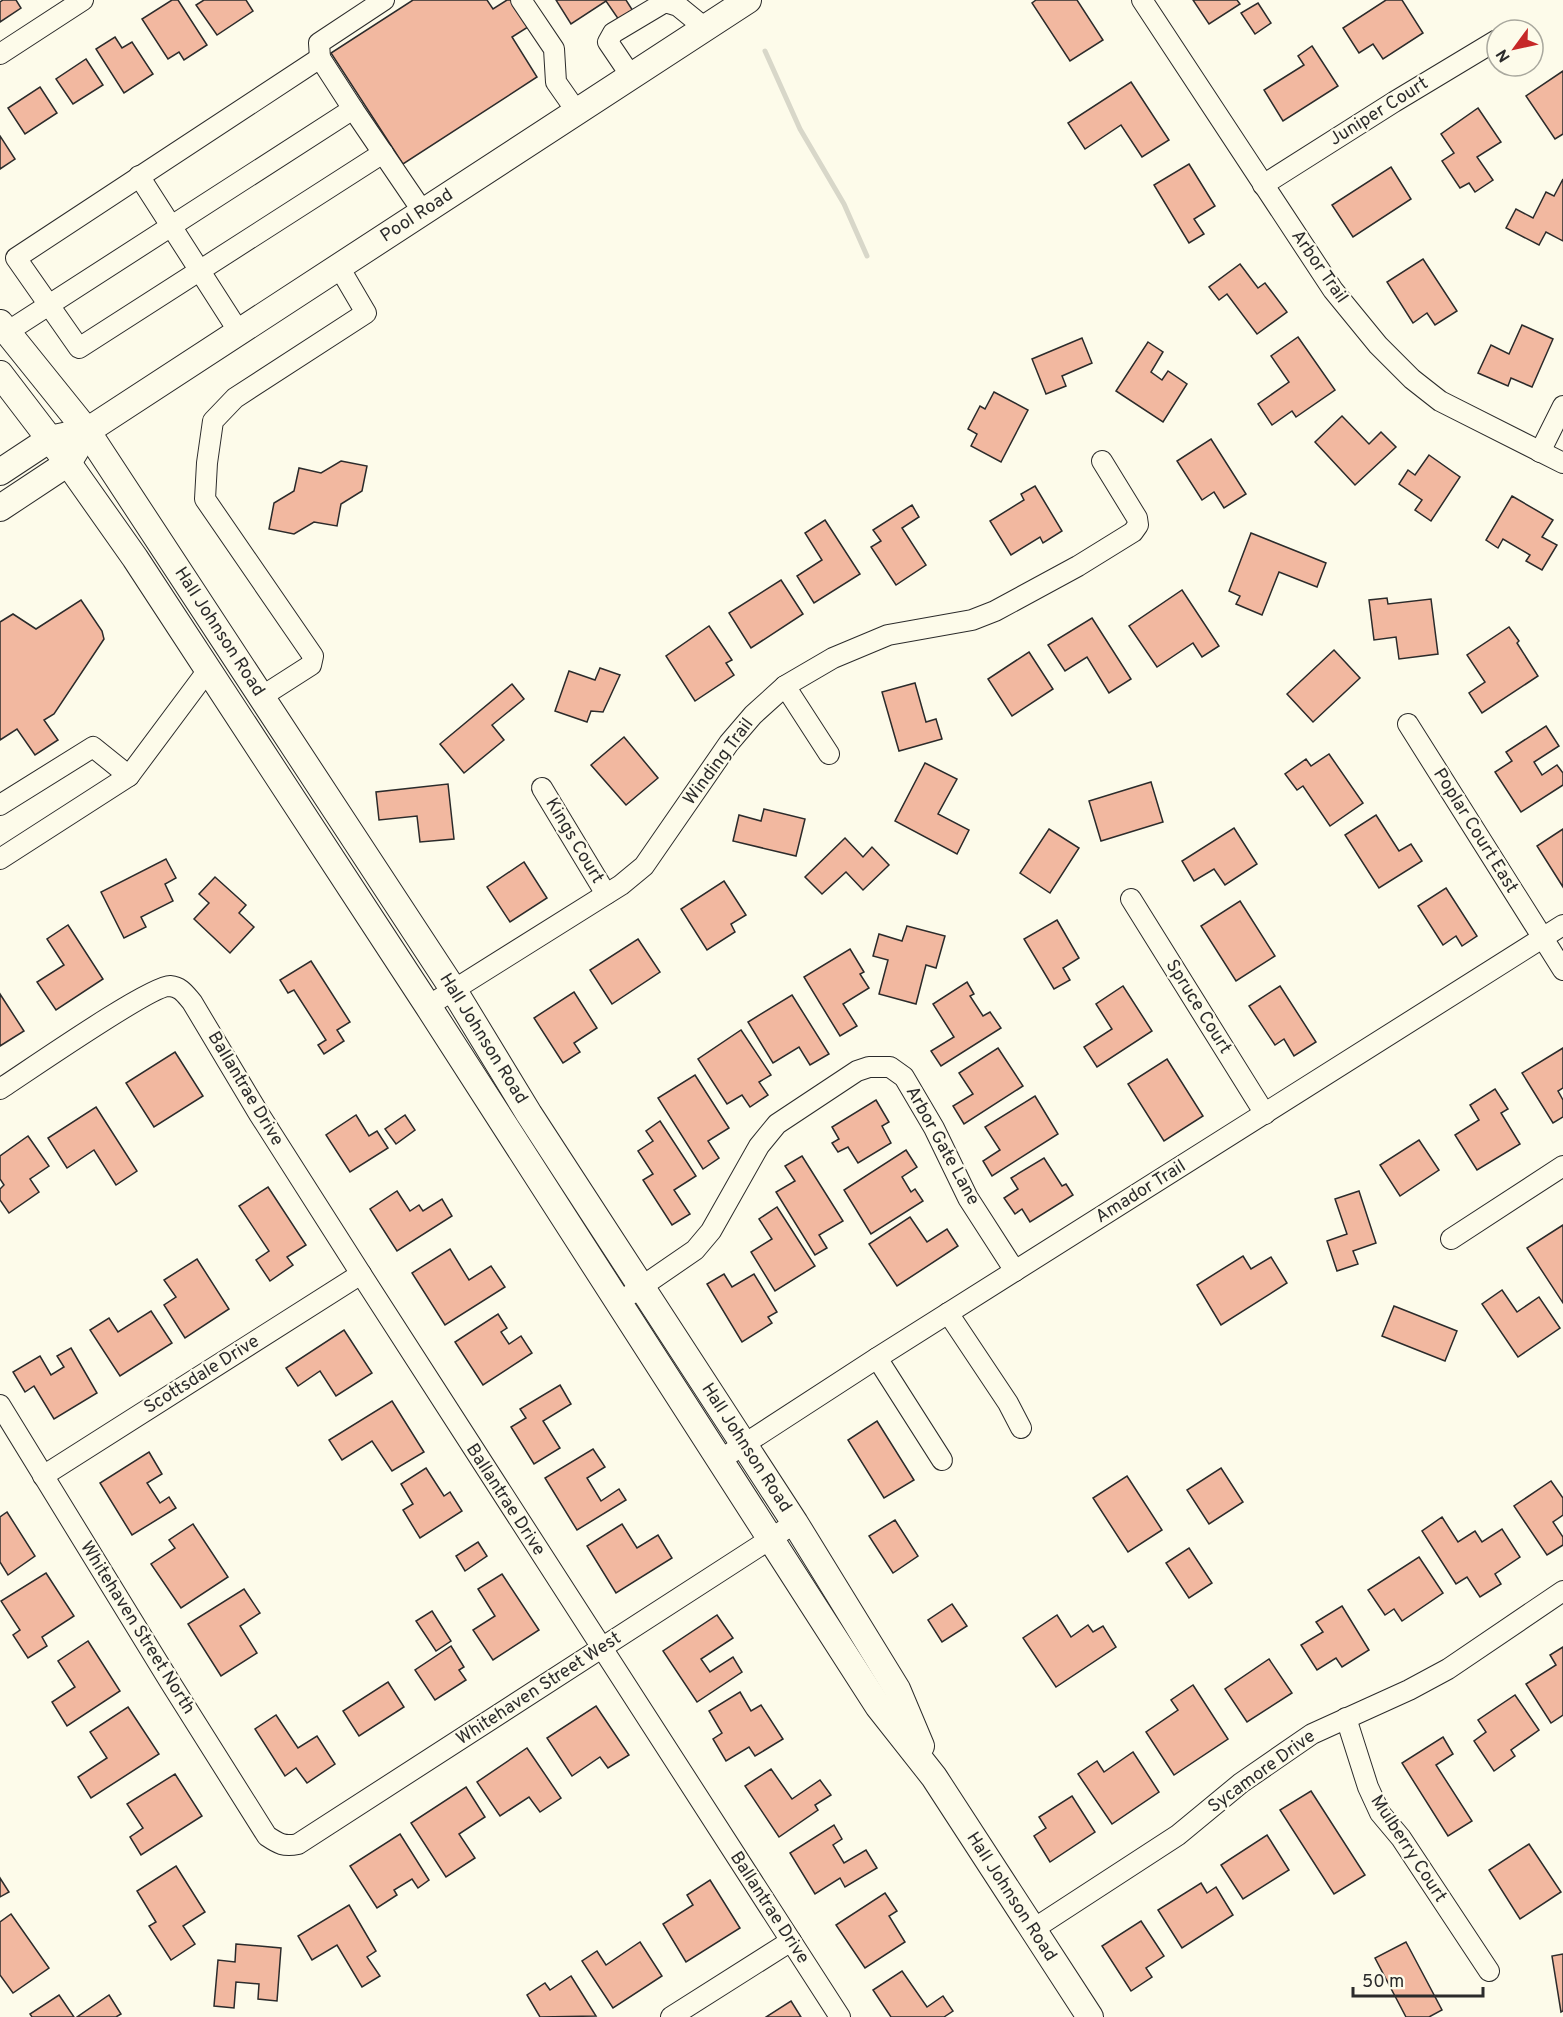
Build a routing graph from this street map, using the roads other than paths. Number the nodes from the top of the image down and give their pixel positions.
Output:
1 (83, 0) edge
2 (384, 0) edge
3 (521, 0) edge
4 (748, 0) edge
5 (1142, 0) edge
6 (676, 3) edge
7 (705, 28) junction
8 (1485, 47) edge
9 (0, 54) edge
10 (320, 58) junction
11 (631, 76) junction
12 (353, 109) junction
13 (577, 112) junction
14 (383, 153) junction
15 (139, 176) junction
16 (1263, 185) junction
17 (423, 212) junction
18 (171, 226) junction
19 (339, 267) junction
20 (201, 272) junction
21 (48, 305) junction
22 (4, 327) edge
23 (239, 332) junction
24 (0, 374) edge
25 (1563, 406) edge
26 (87, 432) junction
27 (50, 439) junction
28 (1540, 452) junction
29 (1102, 461) dead end
30 (68, 463) junction
31 (1563, 463) edge
32 (0, 472) edge
33 (0, 508) edge
34 (233, 654) junction
35 (208, 670) junction
36 (785, 686) junction
37 (261, 697) junction
38 (1408, 724) dead end
39 (829, 754) dead end
40 (129, 776) junction
41 (542, 788) dead end
42 (0, 806) edge
43 (0, 859) edge
44 (606, 894) junction
45 (1131, 899) dead end
46 (1563, 925) edge
47 (1543, 938) junction
48 (1563, 969) edge
49 (453, 989) junction
50 (428, 1006) junction
51 (0, 1089) edge
52 (1266, 1114) junction
53 (1563, 1166) edge
54 (1451, 1239) dead end
55 (1016, 1271) junction
56 (361, 1275) junction
57 (642, 1287) junction
58 (619, 1303) junction
59 (948, 1313) junction
60 (877, 1358) junction
61 (0, 1405) edge
62 (1021, 1428) dead end
63 (743, 1443) junction
64 (720, 1460) junction
65 (942, 1460) dead end
66 (43, 1476) junction
67 (795, 1523) junction
68 (771, 1539) junction
69 (1563, 1591) edge
70 (601, 1648) junction
71 (1346, 1718) junction
72 (934, 1777) junction
73 (280, 1845) joint
74 (1032, 1930) junction
75 (791, 1941) junction
76 (1489, 1971) dead end
77 (671, 2017) edge
78 (840, 2017) edge
79 (1090, 2017) edge

1 - 9 street
2 - 10 street
3 - 13 street
4 - 7 main road, Pool Road
5 - 16 street, Arbor Trail
6 - 7 street
6 - 11 street
7 - 11 main road, Pool Road
8 - 16 street, Juniper Court
10 - 12 street
10 - 15 street
11 - 13 main road, Pool Road
12 - 14 street
12 - 18 street
13 - 17 main road, Pool Road
14 - 17 street
14 - 20 street
15 - 18 street
15 - 21 street
16 - 28 street, Arbor Trail
17 - 19 main road, Pool Road
18 - 20 street
18 - 21 street
19 - 23 main road, Pool Road
19 - 37 street
20 - 21 street
20 - 23 street
21 - 22 street
22 - 26 main road, Hall Johnson Road
23 - 26 main road, Pool Road
24 - 27 main road, Hall Johnson Road
25 - 28 street
26 - 27 main road, Pool Road
26 - 30 main road, Pool Road
26 - 34 main road, Hall Johnson Road
27 - 30 main road, Hall Johnson Road
27 - 32 main road, Pool Road
28 - 31 street, Arbor Trail
29 - 36 street, Winding Trail
30 - 33 main road, Pool Road
30 - 35 main road, Hall Johnson Road
34 - 35 main road
34 - 37 main road, Hall Johnson Road
35 - 40 street
35 - 50 main road, Hall Johnson Road
36 - 39 street
36 - 44 street, Winding Trail
37 - 49 main road, Hall Johnson Road
38 - 47 street, Poplar Court East
40 - 42 street
40 - 43 street
41 - 44 street, Kings Court
44 - 49 street, Winding Trail
45 - 52 street, Spruce Court
46 - 47 street, Amador Trail
47 - 48 street, Poplar Court East
47 - 52 street, Amador Trail
49 - 50 street, Winding Trail
49 - 57 main road, Hall Johnson Road
50 - 58 main road, Hall Johnson Road
51 - 56 street, Ballantrae Drive
52 - 55 street, Amador Trail
53 - 54 street
55 - 57 street, Arbor Gate Lane
55 - 59 street, Amador Trail
56 - 66 street, Scottsdale Drive
56 - 70 street, Ballantrae Drive
57 - 58 street, Arbor Gate Lane
57 - 63 main road, Hall Johnson Road
58 - 64 main road, Hall Johnson Road
59 - 60 street, Amador Trail
59 - 62 street
60 - 63 street, Amador Trail
60 - 65 street
61 - 66 street, Whitehaven Street North
63 - 64 street, Amador Trail
63 - 67 main road, Hall Johnson Road
64 - 68 main road, Hall Johnson Road
66 - 73 street, Whitehaven Street North
67 - 68 street, Whitehaven Street West
67 - 72 main road, Hall Johnson Road
68 - 70 street, Whitehaven Street West
68 - 72 main road, Hall Johnson Road
69 - 71 street, Sycamore Drive
70 - 73 street, Whitehaven Street West
70 - 75 street, Ballantrae Drive
71 - 74 street, Sycamore Drive
71 - 76 street, Mulberry Court
72 - 74 main road, Hall Johnson Road
74 - 79 main road, Hall Johnson Road
75 - 77 street
75 - 78 street, Ballantrae Drive

